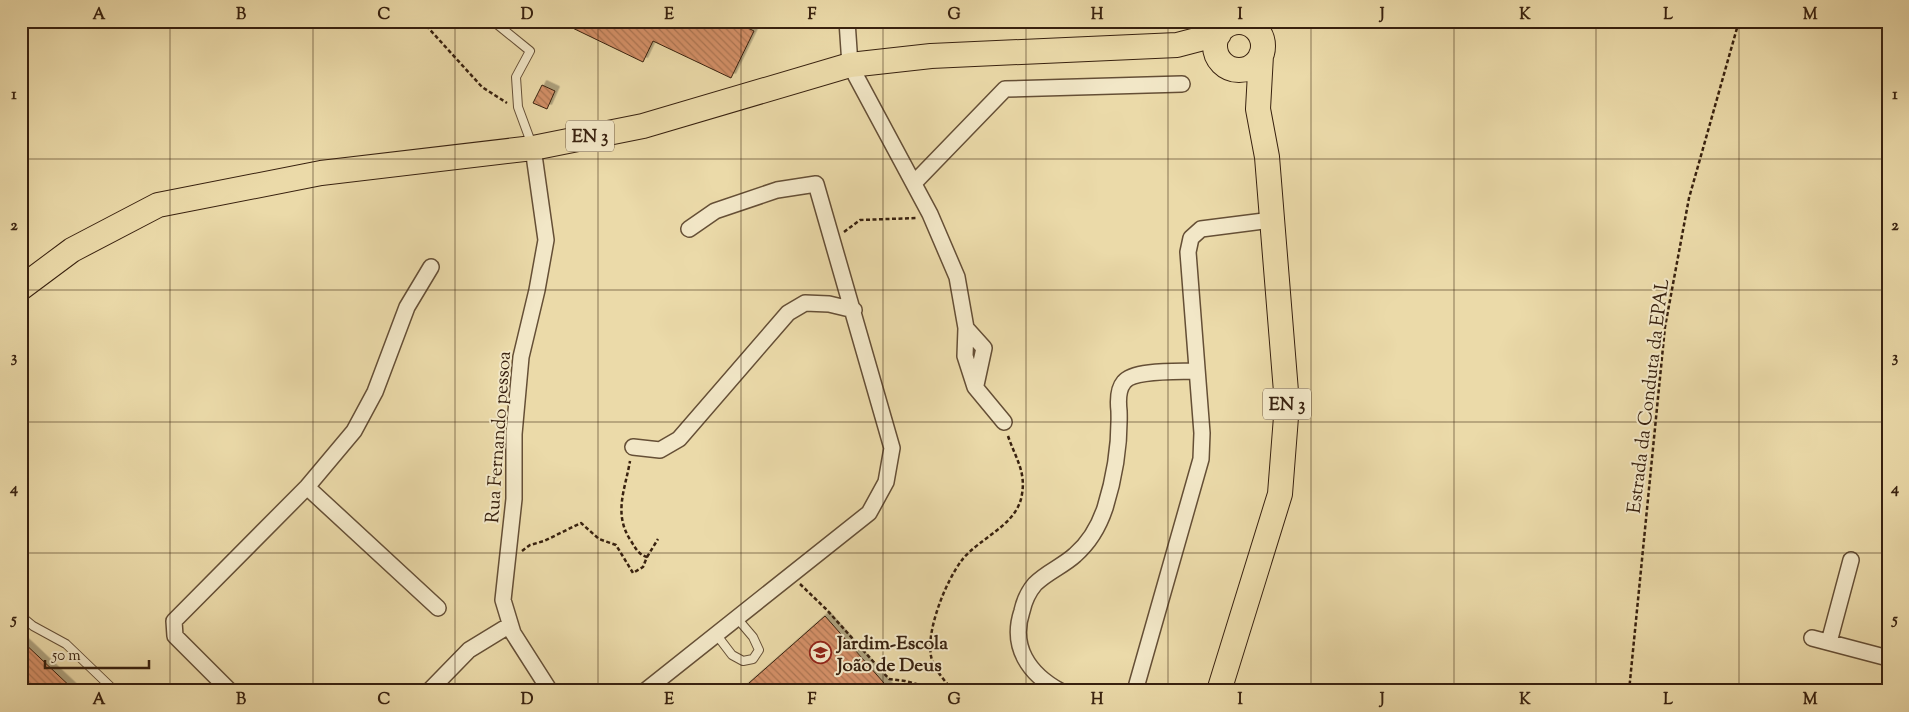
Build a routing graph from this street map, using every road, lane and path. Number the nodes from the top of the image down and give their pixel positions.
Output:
1 (422, 21) edge
2 (493, 21) edge
3 (847, 21) edge
4 (1739, 21) edge
5 (1230, 26) edge
6 (1262, 39) edge
7 (1177, 45) junction
8 (850, 65) junction
9 (1228, 65) junction
10 (1182, 84) dead end
11 (509, 104) dead end
12 (1258, 109) junction
13 (533, 148) junction
14 (914, 183) junction
15 (930, 214) junction
16 (1272, 220) junction
17 (689, 230) dead end
18 (833, 240) junction
19 (431, 267) dead end
20 (21, 288) edge
21 (854, 310) junction
22 (1197, 372) junction
23 (1004, 422) joint
24 (633, 447) joint
25 (307, 487) junction
26 (658, 540) dead end
27 (648, 557) junction
28 (1851, 560) dead end
29 (507, 563) junction
30 (790, 574) junction
31 (438, 608) dead end
32 (21, 616) edge
33 (736, 618) junction
34 (510, 625) junction
35 (716, 634) junction
36 (1812, 638) dead end
37 (1829, 642) junction
38 (1888, 658) edge
39 (115, 691) edge
40 (230, 691) edge
41 (428, 691) edge
42 (550, 691) edge
43 (645, 691) edge
44 (943, 691) edge
45 (954, 691) edge
46 (1060, 691) edge
47 (1135, 691) edge
48 (1220, 691) edge
49 (1629, 691) edge

1 - 11 path
2 - 13 lane
3 - 8 street
4 - 49 path, Estrada da Conduta da EPAL
5 - 6 main road
5 - 7 main road, EN 3
5 - 9 main road, EN 3
6 - 9 main road
6 - 12 main road, EN 3
7 - 8 main road, EN 3
7 - 9 main road, EN 3
8 - 13 main road, EN 3
8 - 14 street
9 - 12 main road, EN 3
10 - 14 street
12 - 16 main road, EN 3
13 - 20 main road, EN 3
13 - 29 street, Rua Fernando pessoa
14 - 15 street
15 - 18 path
15 - 23 street
16 - 22 street
16 - 48 main road, EN 3
17 - 18 street
18 - 21 street
19 - 25 street
21 - 24 street
21 - 30 street
22 - 46 street
22 - 47 street
23 - 45 path
24 - 27 path
25 - 31 street
25 - 40 street
26 - 27 path
27 - 29 path
28 - 37 street
29 - 34 street, Rua Fernando pessoa
30 - 33 street
30 - 44 path
32 - 39 lane
33 - 35 street
33 - 35 lane
34 - 41 street
34 - 42 street, Rua Fernando pessoa
35 - 43 street
36 - 37 street
37 - 38 street

